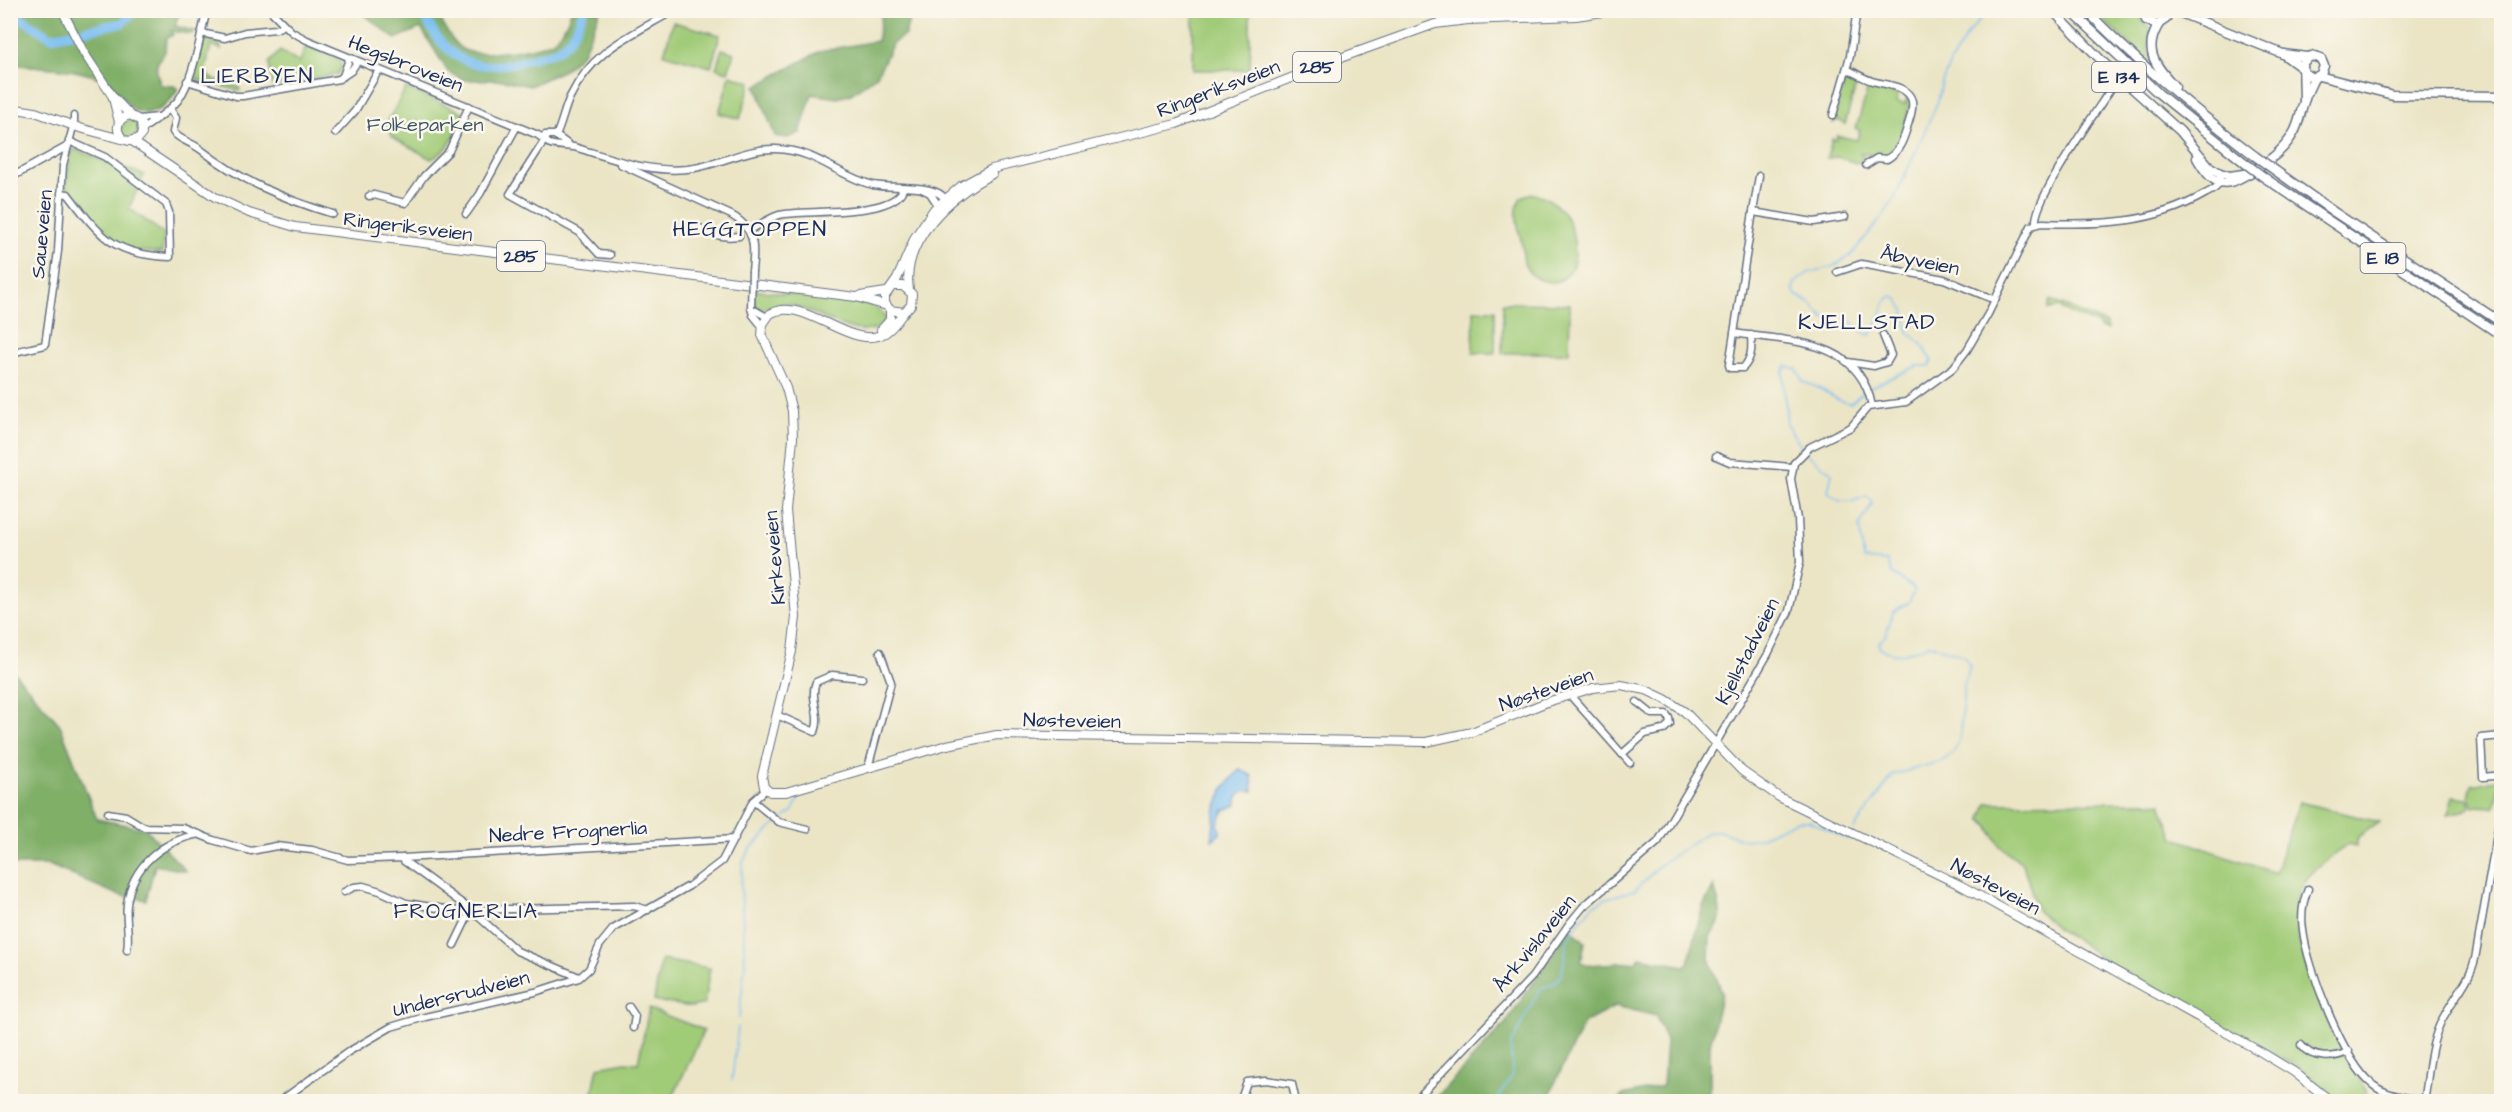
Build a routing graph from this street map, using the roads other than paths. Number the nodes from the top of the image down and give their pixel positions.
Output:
1 (207, 10) edge
2 (270, 10) edge
3 (675, 10) edge
4 (1616, 10) edge
5 (1857, 10) edge
6 (2052, 10) edge
7 (2070, 10) edge
8 (2086, 10) edge
9 (2143, 10) edge
10 (62, 12) edge
11 (2167, 16) edge
12 (284, 25) junction
13 (201, 33) junction
14 (2283, 54) junction
15 (2307, 57) junction
16 (350, 59) junction
17 (357, 62) junction
18 (2324, 67) junction
19 (1846, 69) junction
20 (378, 70) junction
21 (2303, 70) junction
22 (343, 75) junction
23 (2316, 77) junction
24 (187, 81) junction
25 (2343, 81) junction
26 (2110, 90) dead end
27 (2502, 96) edge
28 (113, 97) junction
29 (2304, 100) junction
30 (470, 106) junction
31 (10, 108) edge
32 (170, 109) junction
33 (2199, 114) junction
34 (130, 115) junction
35 (74, 116) dead end
36 (1833, 116) dead end
37 (159, 117) junction
38 (139, 119) junction
39 (118, 124) junction
40 (73, 126) junction
41 (517, 126) junction
42 (95, 131) junction
43 (143, 131) junction
44 (335, 133) dead end
45 (122, 138) junction
46 (552, 139) junction
47 (132, 141) junction
48 (68, 143) junction
49 (152, 154) junction
50 (617, 162) junction
51 (1866, 165) dead end
52 (1759, 176) dead end
53 (10, 178) edge
54 (2218, 178) junction
55 (903, 189) junction
56 (922, 189) junction
57 (61, 193) junction
58 (369, 196) dead end
59 (943, 203) junction
60 (1753, 212) junction
61 (333, 214) dead end
62 (466, 214) dead end
63 (1845, 217) dead end
64 (2036, 224) junction
65 (690, 225) dead end
66 (750, 230) junction
67 (739, 236) dead end
68 (610, 255) dead end
69 (1837, 272) dead end
70 (890, 289) junction
71 (909, 290) junction
72 (856, 297) junction
73 (1995, 300) junction
74 (751, 308) junction
75 (888, 308) junction
76 (904, 312) junction
77 (767, 317) junction
78 (2502, 323) edge
79 (762, 326) junction
80 (1734, 333) junction
81 (875, 335) junction
82 (1751, 335) junction
83 (1883, 335) dead end
84 (2502, 336) edge
85 (10, 353) edge
86 (1847, 362) junction
87 (1872, 406) junction
88 (1716, 456) dead end
89 (1792, 467) junction
90 (880, 652) dead end
91 (862, 678) dead end
92 (1569, 694) junction
93 (1637, 702) dead end
94 (777, 715) junction
95 (2502, 736) edge
96 (1716, 744) junction
97 (1622, 754) junction
98 (1630, 763) dead end
99 (868, 768) junction
100 (2502, 776) edge
101 (768, 791) junction
102 (753, 801) junction
103 (2502, 806) edge
104 (108, 813) dead end
105 (807, 830) dead end
106 (200, 834) junction
107 (735, 839) junction
108 (403, 858) junction
109 (2308, 890) dead end
110 (344, 892) dead end
111 (648, 910) junction
112 (471, 912) junction
113 (454, 945) dead end
114 (127, 950) dead end
115 (579, 978) junction
116 (629, 1007) dead end
117 (633, 1028) dead end
118 (2301, 1045) dead end
119 (2349, 1051) junction
120 (279, 1101) edge
121 (1240, 1101) edge
122 (1296, 1101) edge
123 (1414, 1101) edge
124 (2332, 1101) edge
125 (2422, 1101) edge

1 - 13 street
2 - 12 street, Hegsbroveien
3 - 46 street
4 - 59 main road, Ringeriksveien / 285
5 - 19 street
6 - 54 highway, E 134
7 - 84 highway, E 18, bridge
8 - 33 highway, E 18
9 - 11 highway
10 - 28 main road
11 - 14 highway
11 - 33 highway, E 18
12 - 13 street
12 - 16 street, Hegsbroveien
13 - 24 street
14 - 15 highway
14 - 21 highway
15 - 18 highway
15 - 21 highway
16 - 17 street, Hegsbroveien
16 - 22 street
17 - 20 street, Hegsbroveien
17 - 22 street
18 - 23 highway
18 - 25 highway
19 - 36 street
19 - 51 street
20 - 30 street, Hegsbroveien
20 - 44 street
21 - 23 highway
21 - 29 highway
22 - 24 street
23 - 25 highway
23 - 29 highway
24 - 32 street
25 - 27 highway
26 - 64 street
28 - 34 main road
28 - 39 main road
29 - 54 highway
30 - 41 street, Hegsbroveien
30 - 58 street
31 - 40 main road, Ringeriksveien
32 - 37 street
32 - 61 street
33 - 78 highway, E 18, bridge
34 - 38 main road
34 - 39 main road
35 - 40 street, Saueveien
37 - 38 street
37 - 43 street
38 - 43 main road, Ringeriksveien / 285
39 - 42 main road
39 - 45 main road
40 - 42 main road, Ringeriksveien
40 - 48 street, Saueveien
41 - 46 street, Hegsbroveien
41 - 62 street
42 - 45 main road, Ringeriksveien
43 - 47 main road
43 - 49 main road, Ringeriksveien / 285
45 - 47 main road, Ringeriksveien / 285
46 - 50 street, Hegsbroveien
46 - 68 street
47 - 49 main road, Ringeriksveien / 285
48 - 53 street
48 - 57 street, Saueveien
48 - 57 street
49 - 72 main road, Ringeriksveien / 285
50 - 55 street, Hegsbroveien
50 - 66 street
52 - 60 street
54 - 64 street
55 - 56 street, Hegsbroveien
55 - 66 street
56 - 59 street
56 - 59 street, Hegsbroveien
57 - 85 street, Saueveien
59 - 70 main road, Ringeriksveien / 285
59 - 71 main road, Ringeriksveien / 285
60 - 63 street
60 - 80 street
64 - 73 street
65 - 67 street
66 - 74 street, bridge
69 - 73 street, Åbyveien
70 - 71 main road, 285
70 - 72 main road, Ringeriksveien / 285
70 - 75 main road, 285
71 - 76 main road, 285
72 - 75 main road, Ringeriksveien / 285
73 - 87 street
74 - 77 street
74 - 79 street, Kirkeveien
75 - 76 main road, 285
75 - 81 main road
76 - 81 main road
77 - 79 main road
77 - 81 main road
79 - 94 main road, Kirkeveien
80 - 82 street
80 - 82 street
82 - 86 street
83 - 86 street
86 - 87 street
87 - 89 street
88 - 89 street
89 - 96 street, Kjellstadveien
90 - 99 street
91 - 94 street
92 - 96 main road, Nøsteveien
92 - 97 street
92 - 99 main road, Nøsteveien
93 - 97 street
94 - 101 main road, Kirkeveien
95 - 100 street
96 - 123 street, Årkvislaveien
96 - 124 main road, Nøsteveien
97 - 98 street
99 - 101 main road, Nøsteveien
101 - 102 street
102 - 105 street
102 - 107 street
103 - 125 street
104 - 106 street, Nedre Frognerlia
106 - 108 street, Nedre Frognerlia
106 - 114 street
107 - 108 street, Nedre Frognerlia
107 - 111 street
108 - 112 street
109 - 119 street
110 - 112 street
111 - 112 street
111 - 115 street, Undersrudveien
112 - 113 street
112 - 115 street
115 - 120 street, Undersrudveien
116 - 117 street
118 - 119 street
119 - 125 street
121 - 122 street

